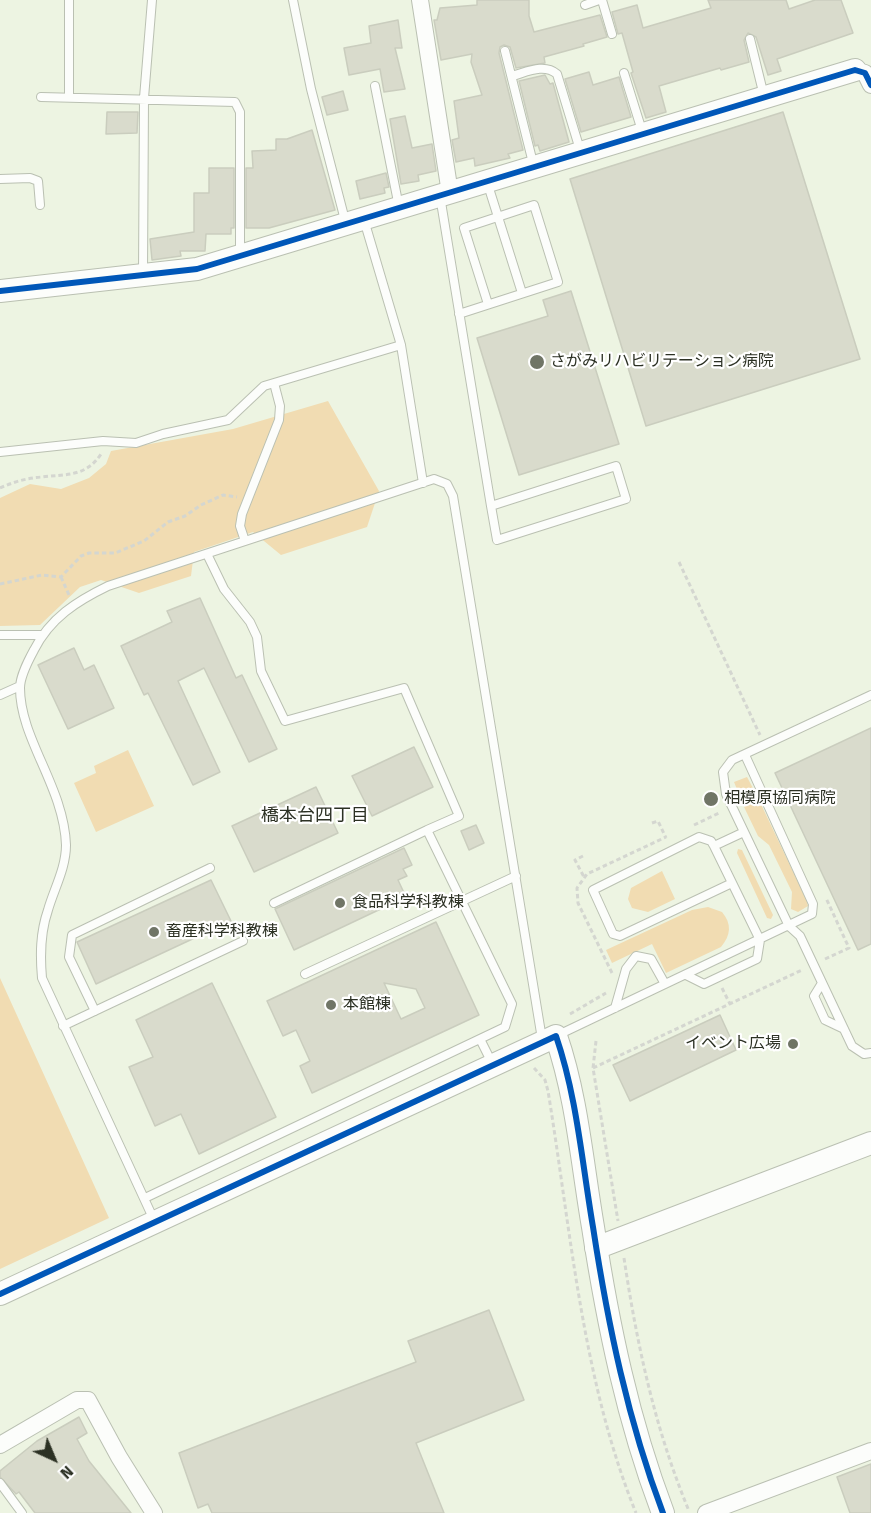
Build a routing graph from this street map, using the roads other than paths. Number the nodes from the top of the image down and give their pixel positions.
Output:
1 (69, 0) edge
2 (152, 0) edge
3 (293, 0) edge
4 (420, 0) edge
5 (601, 0) edge
6 (585, 5) dead end
7 (612, 34) dead end
8 (750, 39) dead end
9 (505, 51) dead end
10 (624, 73) dead end
11 (512, 76) junction
12 (863, 77) edge
13 (375, 86) dead end
14 (69, 96) junction
15 (40, 97) dead end
16 (764, 97) junction
17 (144, 98) junction
18 (643, 134) junction
19 (581, 153) junction
20 (534, 167) junction
21 (0, 179) edge
22 (487, 182) junction
23 (445, 194) junction
24 (40, 205) dead end
25 (400, 208) junction
26 (498, 217) junction
27 (355, 222) junction
28 (240, 256) junction
29 (143, 275) junction
30 (0, 291) edge
31 (522, 293) junction
32 (488, 304) junction
33 (459, 314) junction
34 (401, 345) junction
35 (274, 383) junction
36 (0, 452) edge
37 (423, 483) junction
38 (491, 506) junction
39 (245, 542) junction
40 (207, 554) junction
41 (0, 635) edge
42 (41, 635) junction
43 (20, 686) junction
44 (0, 695) edge
45 (871, 695) edge
46 (745, 754) junction
47 (427, 830) junction
48 (744, 832) junction
49 (714, 846) junction
50 (210, 868) dead end
51 (516, 876) junction
52 (732, 883) junction
53 (461, 901) junction
54 (274, 903) dead end
55 (789, 926) junction
56 (760, 940) junction
57 (243, 941) dead end
58 (305, 974) dead end
59 (686, 975) junction
60 (822, 982) junction
61 (665, 984) junction
62 (615, 1008) junction
63 (95, 1011) junction
64 (63, 1026) junction
65 (844, 1029) junction
66 (549, 1038) junction
67 (480, 1039) junction
68 (871, 1053) edge
69 (492, 1063) junction
70 (871, 1143) edge
71 (145, 1198) junction
72 (155, 1221) junction
73 (596, 1248) junction
74 (0, 1294) edge
75 (0, 1444) edge
76 (871, 1451) edge
77 (0, 1483) edge
78 (22, 1513) edge
79 (154, 1513) edge
80 (663, 1513) edge
81 (706, 1513) edge

1 - 14 lane
2 - 17 lane
3 - 27 lane
4 - 23 street
5 - 6 lane
5 - 7 lane
8 - 16 lane
9 - 11 lane
10 - 18 lane
11 - 19 lane
11 - 20 lane
12 - 16 street
13 - 25 lane
14 - 15 lane
14 - 17 lane
16 - 18 street
17 - 28 lane
17 - 29 lane
18 - 19 street
19 - 20 street
20 - 22 street
21 - 24 lane
22 - 23 street
22 - 26 lane
23 - 25 street
23 - 33 lane
25 - 27 street
26 - 31 lane
26 - 31 lane
26 - 32 lane
27 - 28 street
27 - 34 lane
28 - 29 street
29 - 30 street
31 - 32 lane
32 - 33 lane
33 - 38 lane
34 - 35 lane
34 - 37 lane
35 - 36 lane
35 - 39 lane
37 - 39 lane
37 - 51 lane
38 - 38 lane
39 - 40 lane
40 - 42 lane
40 - 47 lane
41 - 42 lane
42 - 43 lane
43 - 44 lane
43 - 64 lane
45 - 46 lane
46 - 48 lane
46 - 55 lane
47 - 53 lane
47 - 54 lane
48 - 49 lane
48 - 55 lane
49 - 52 lane
49 - 52 lane
50 - 63 lane
51 - 53 lane
51 - 66 lane
52 - 56 lane
53 - 58 lane
53 - 67 lane
55 - 56 lane
55 - 60 lane
56 - 59 lane
56 - 59 lane
57 - 63 lane
59 - 61 lane
60 - 65 lane
60 - 65 lane
61 - 62 lane
61 - 62 lane
62 - 66 lane
63 - 64 lane
64 - 71 lane
65 - 68 lane
66 - 69 street
66 - 73 street
67 - 69 lane
67 - 71 lane
69 - 72 street
70 - 73 street
71 - 72 lane
72 - 74 street
73 - 80 street
75 - 79 street
76 - 81 street
77 - 78 lane

